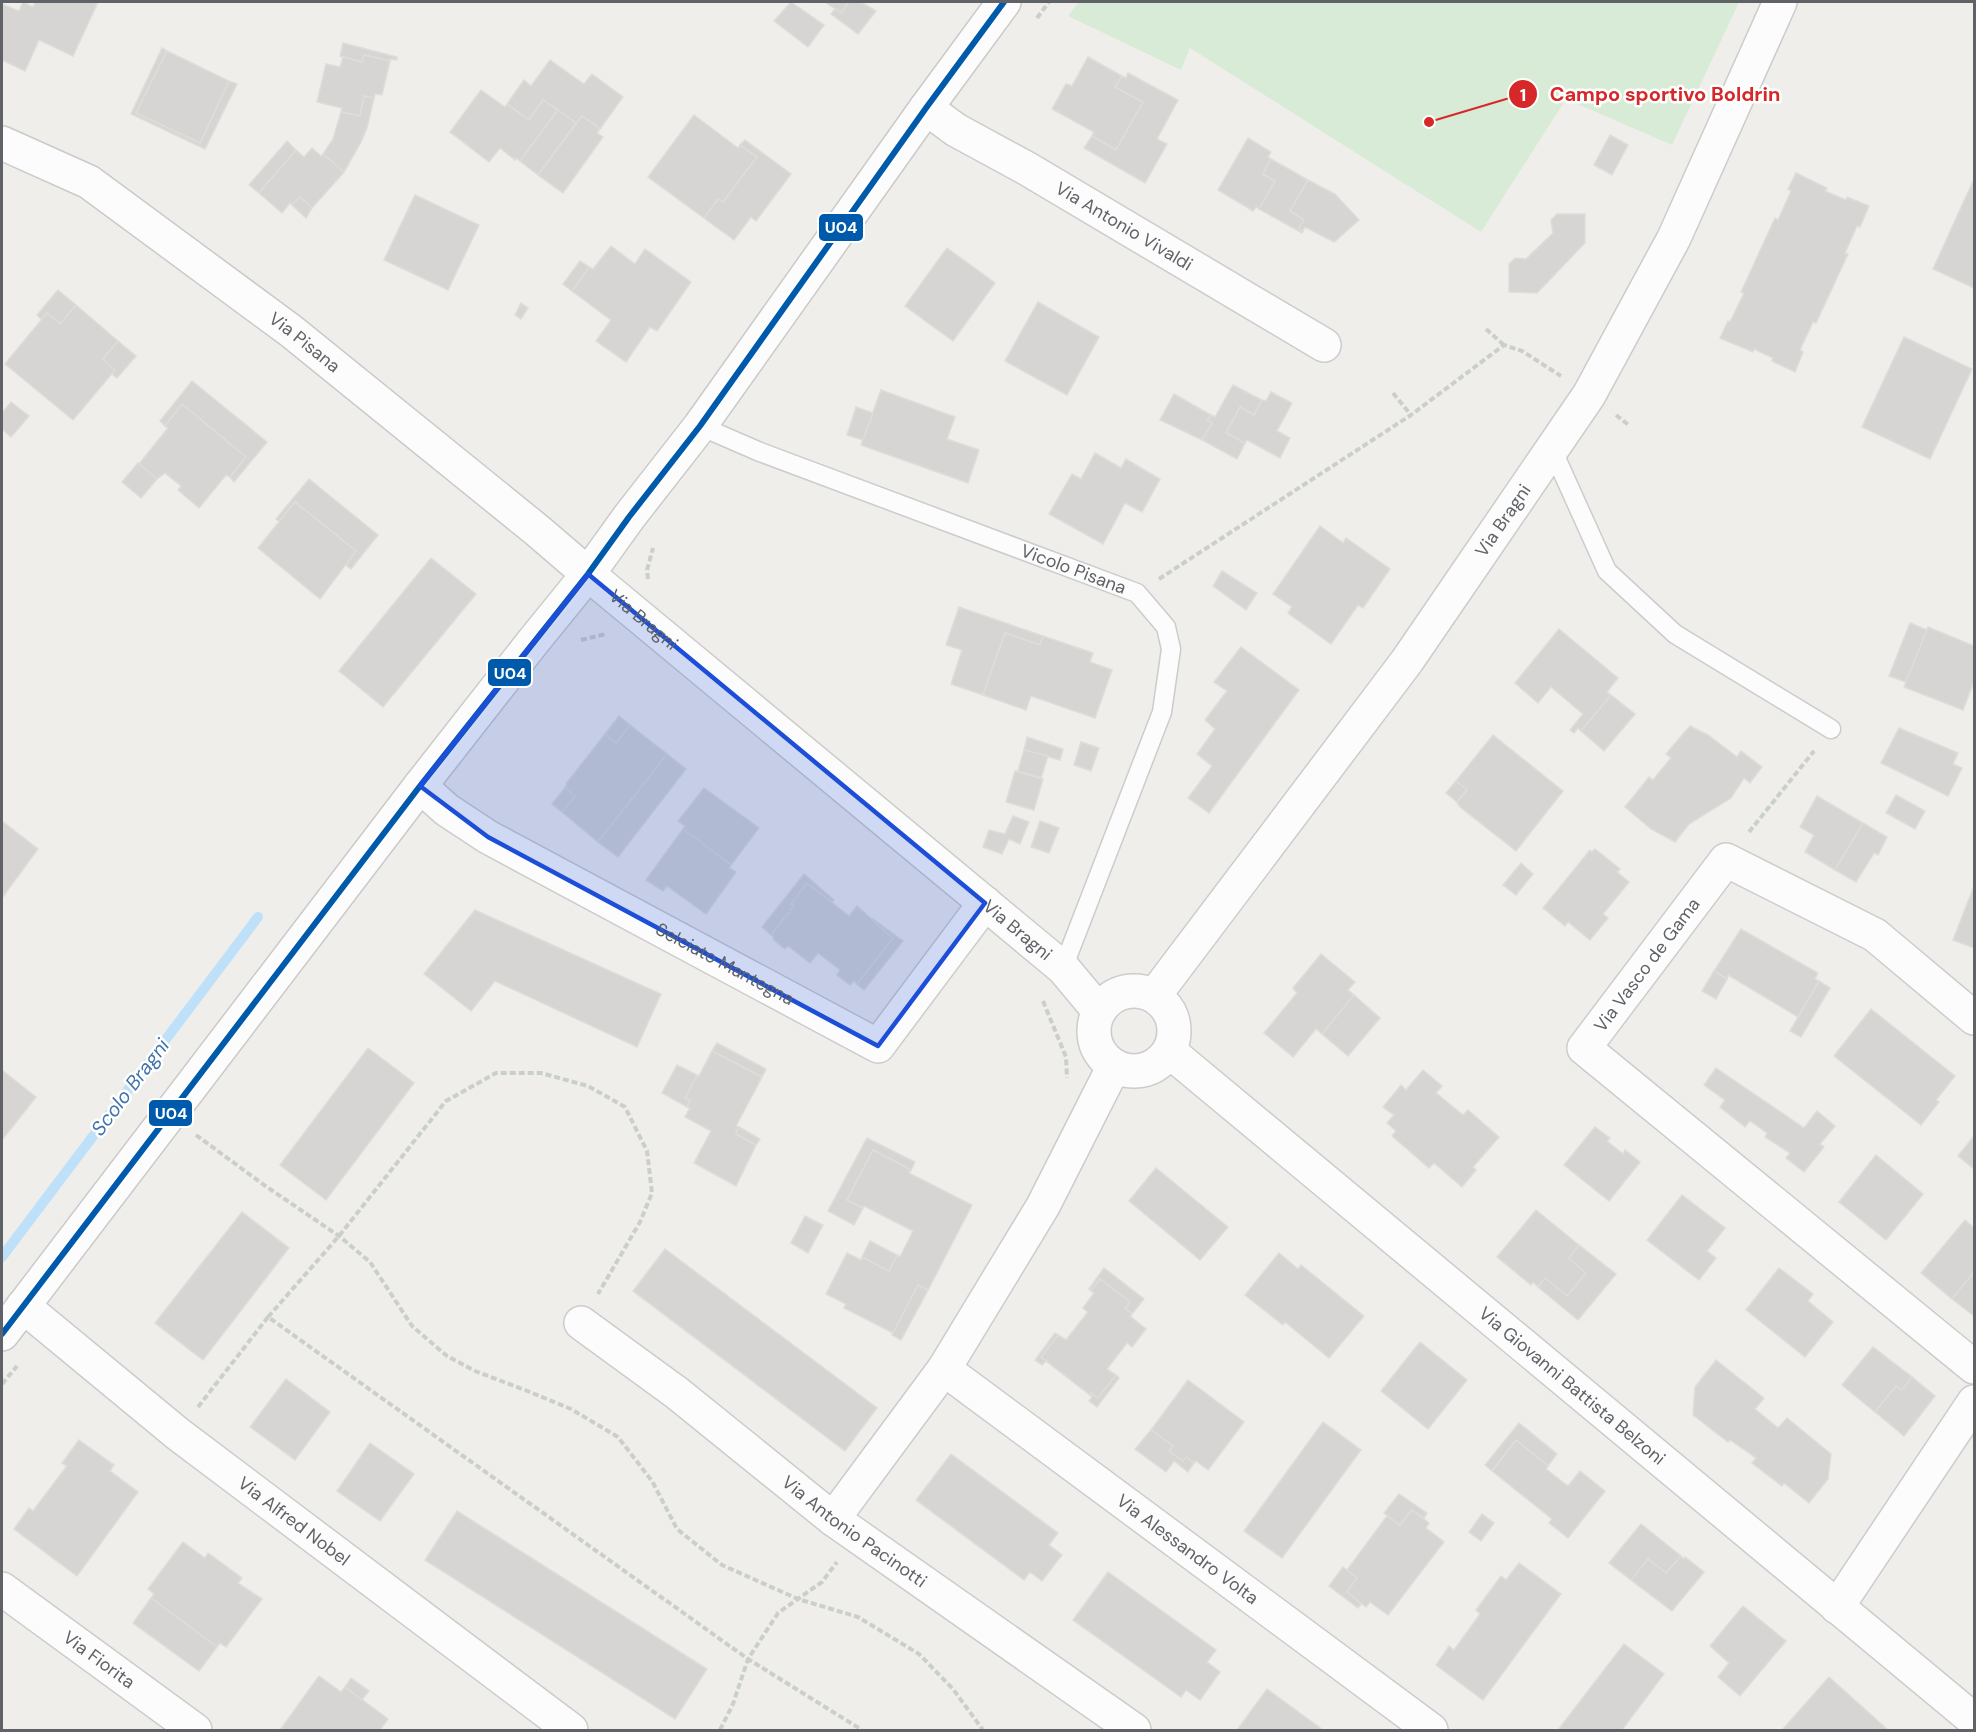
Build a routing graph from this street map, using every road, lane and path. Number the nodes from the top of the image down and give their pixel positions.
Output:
1 (1004, 2) edge
2 (1780, 2) edge
3 (926, 108) junction
4 (2, 143) edge
5 (1486, 329) dead end
6 (1324, 345) dead end
7 (1504, 345) junction
8 (1393, 393) dead end
9 (1589, 395) junction
10 (1411, 415) junction
11 (700, 426) junction
12 (1630, 426) dead end
13 (1552, 449) junction
14 (588, 574) junction
15 (1137, 593) junction
16 (1831, 729) joint
17 (420, 786) junction
18 (1726, 860) junction
19 (985, 903) junction
20 (1063, 968) junction
21 (1039, 992) dead end
22 (1154, 996) junction
23 (1099, 1011) junction
24 (1974, 1018) edge
25 (1169, 1051) junction
26 (1114, 1066) junction
27 (1068, 1089) dead end
28 (196, 1135) dead end
29 (339, 1236) junction
30 (23, 1306) junction
31 (268, 1317) junction
32 (580, 1323) joint
33 (2, 1334) edge
34 (1974, 1367) edge
35 (944, 1369) junction
36 (1974, 1402) edge
37 (178, 1434) junction
38 (846, 1527) junction
39 (2, 1589) edge
40 (798, 1599) junction
41 (1837, 1607) junction
42 (748, 1659) junction
43 (1974, 1720) edge
44 (195, 1731) edge
45 (571, 1731) edge
46 (720, 1731) edge
47 (862, 1731) edge
48 (983, 1731) edge
49 (1134, 1731) edge
50 (1431, 1731) edge

1 - 3 street
2 - 9 street, Via Bragni
3 - 6 street, Via Antonio Vivaldi
3 - 11 street
4 - 14 street, Via Pisana
5 - 7 path
7 - 9 path
7 - 10 path
8 - 10 path
9 - 12 path
9 - 13 street, Via Bragni
10 - 15 path
11 - 14 street
11 - 15 lane, Vicolo Pisana
13 - 16 lane
13 - 22 street, Via Bragni
14 - 17 street
14 - 19 street, Via Bragni
15 - 20 lane, Vicolo Pisana
16 - 18 path
17 - 19 street, Selciato Mantegna
17 - 30 street
18 - 24 street
18 - 34 street, Via Vasco de Gama
19 - 20 street, Via Bragni
20 - 23 street, Via Bragni
21 - 27 path
22 - 23 street
22 - 25 street
23 - 26 street
25 - 26 street
25 - 41 street, Via Giovanni Battista Belzoni
26 - 35 street
28 - 29 path
29 - 31 path
29 - 32 path
29 - 40 path
30 - 33 street
30 - 37 street, Via Alfred Nobel
31 - 37 path
31 - 42 path
32 - 38 street, Via Antonio Pacinotti
35 - 38 street
35 - 50 street, Via Alessandro Volta
36 - 41 street
37 - 45 street, Via Alfred Nobel
38 - 40 path
38 - 49 street, Via Antonio Pacinotti
39 - 44 street, Via Fiorita
40 - 42 path
40 - 48 path
41 - 43 street, Via Giovanni Battista Belzoni
42 - 46 path
42 - 47 path

